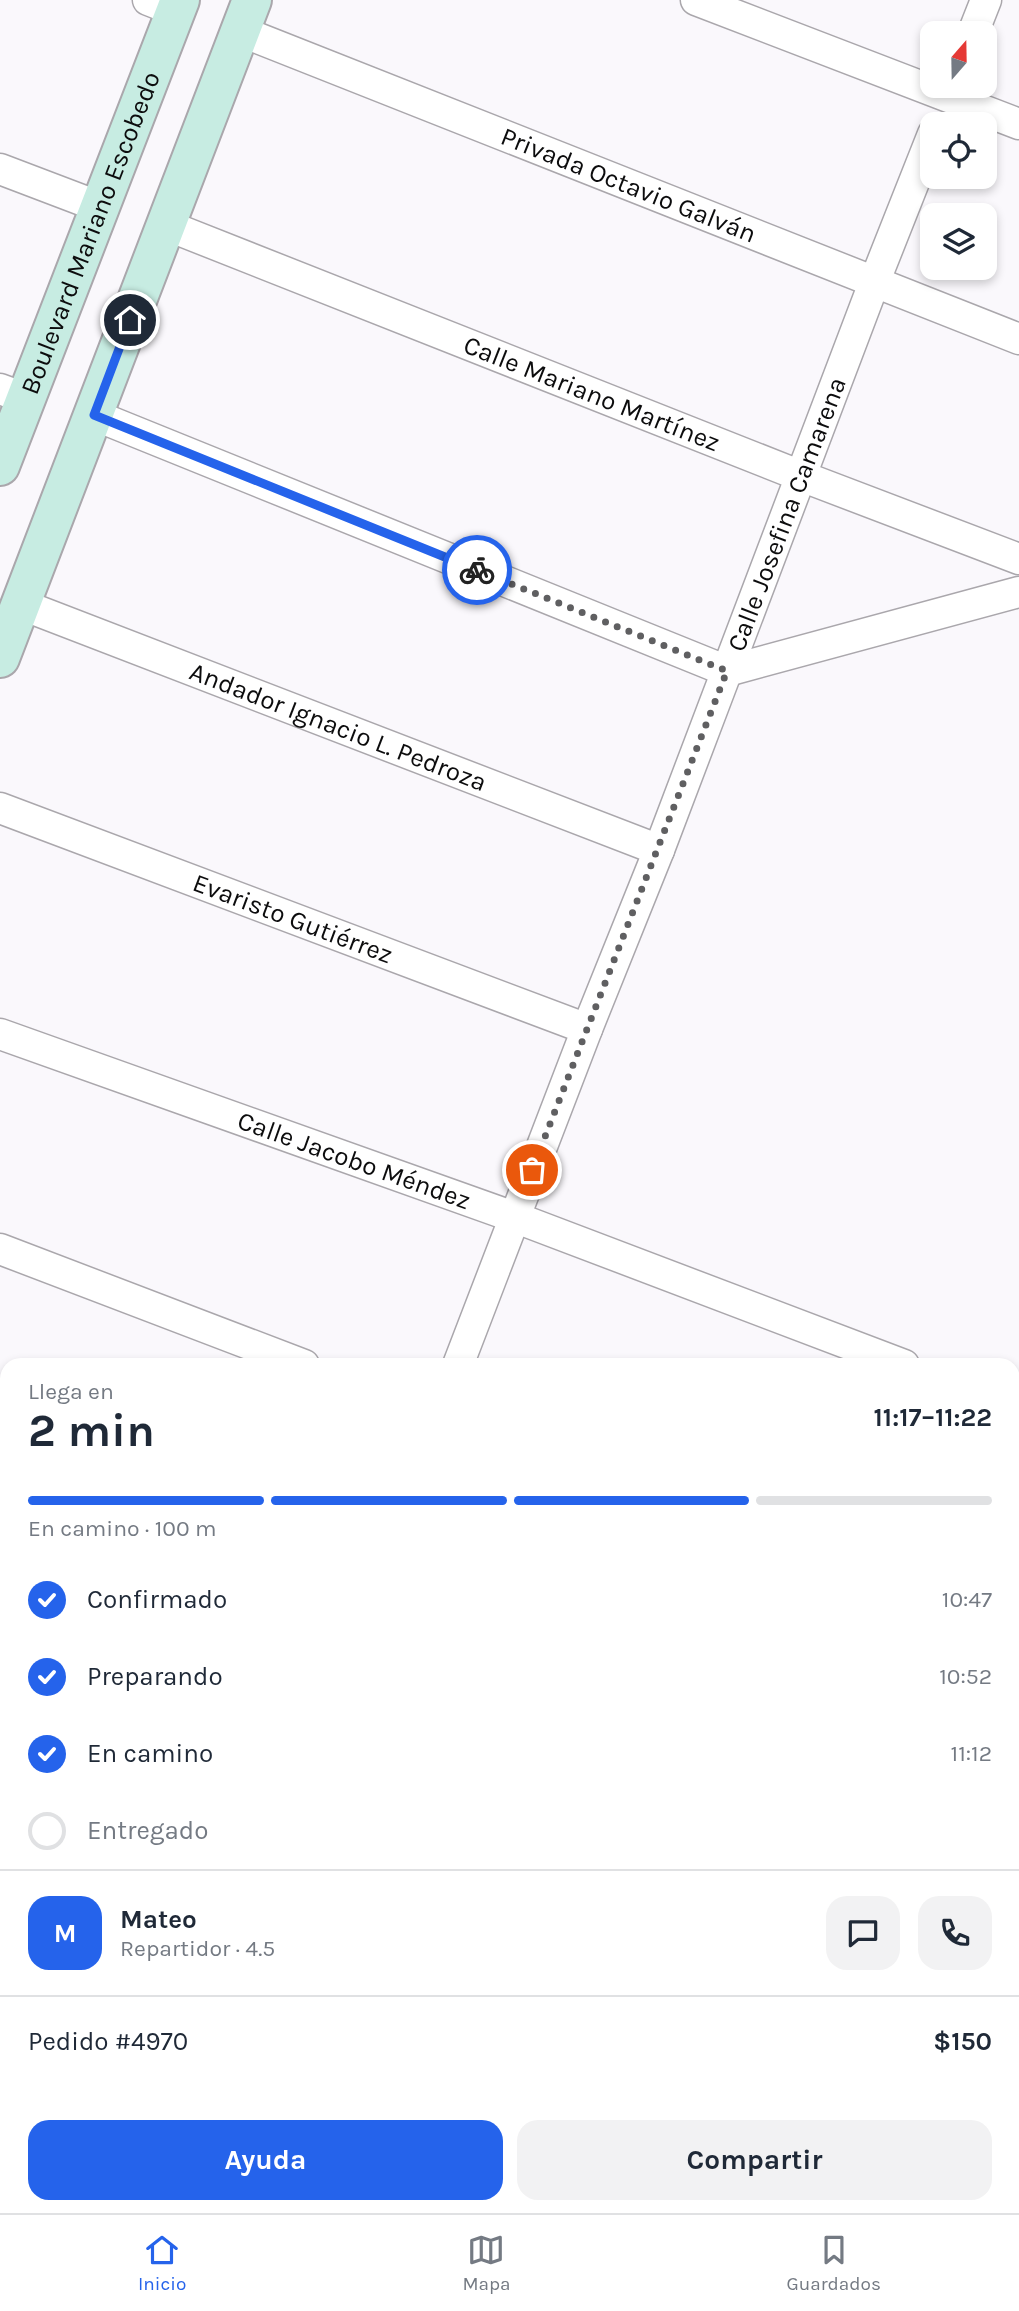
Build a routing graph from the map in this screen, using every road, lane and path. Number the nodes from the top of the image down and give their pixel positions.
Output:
1 (696, 0) edge
2 (986, 0) edge
3 (168, 4) edge
4 (246, 15) edge
5 (978, 21) edge
6 (920, 80) edge
7 (965, 98) edge
8 (1019, 124) edge
9 (920, 167) edge
10 (0, 169) edge
11 (100, 207) junction
12 (166, 225) junction
13 (874, 283) junction
14 (1019, 339) edge
15 (13, 394) edge
16 (94, 415) junction
17 (0, 466) edge
18 (801, 476) junction
19 (1019, 559) edge
20 (1019, 593) edge
21 (20, 604) junction
22 (0, 658) edge
23 (727, 671) junction
24 (0, 808) edge
25 (659, 850) junction
26 (587, 1029) junction
27 (0, 1034) edge
28 (514, 1217) junction
29 (0, 1249) edge
30 (286, 1358) edge
31 (461, 1358) edge
32 (886, 1358) edge

1 - 6 street
2 - 5 street
3 - 11 street, Boulevard Mariano Escobedo
4 - 12 street
4 - 13 street, Privada Octavio Galván
7 - 8 street
9 - 13 street, Calle Josefina Camarena
10 - 11 street
11 - 15 street, Boulevard Mariano Escobedo
12 - 16 street
12 - 18 street, Calle Mariano Martínez
13 - 14 street, Privada Octavio Galván
13 - 18 street, Calle Josefina Camarena
15 - 17 street, Boulevard Mariano Escobedo
16 - 21 street
16 - 23 street
18 - 19 street, Calle Mariano Martínez
18 - 23 street, Calle Josefina Camarena
20 - 23 street
21 - 22 street
21 - 25 street, Andador Ignacio L. Pedroza
23 - 25 street, Calle Josefina Camarena
24 - 26 street, Evaristo Gutiérrez
25 - 26 street, Calle Josefina Camarena
26 - 28 street, Calle Josefina Camarena
27 - 28 street, Calle Jacobo Méndez
28 - 31 street, Calle Josefina Camarena
28 - 32 street, Calle Jacobo Méndez
29 - 30 street

